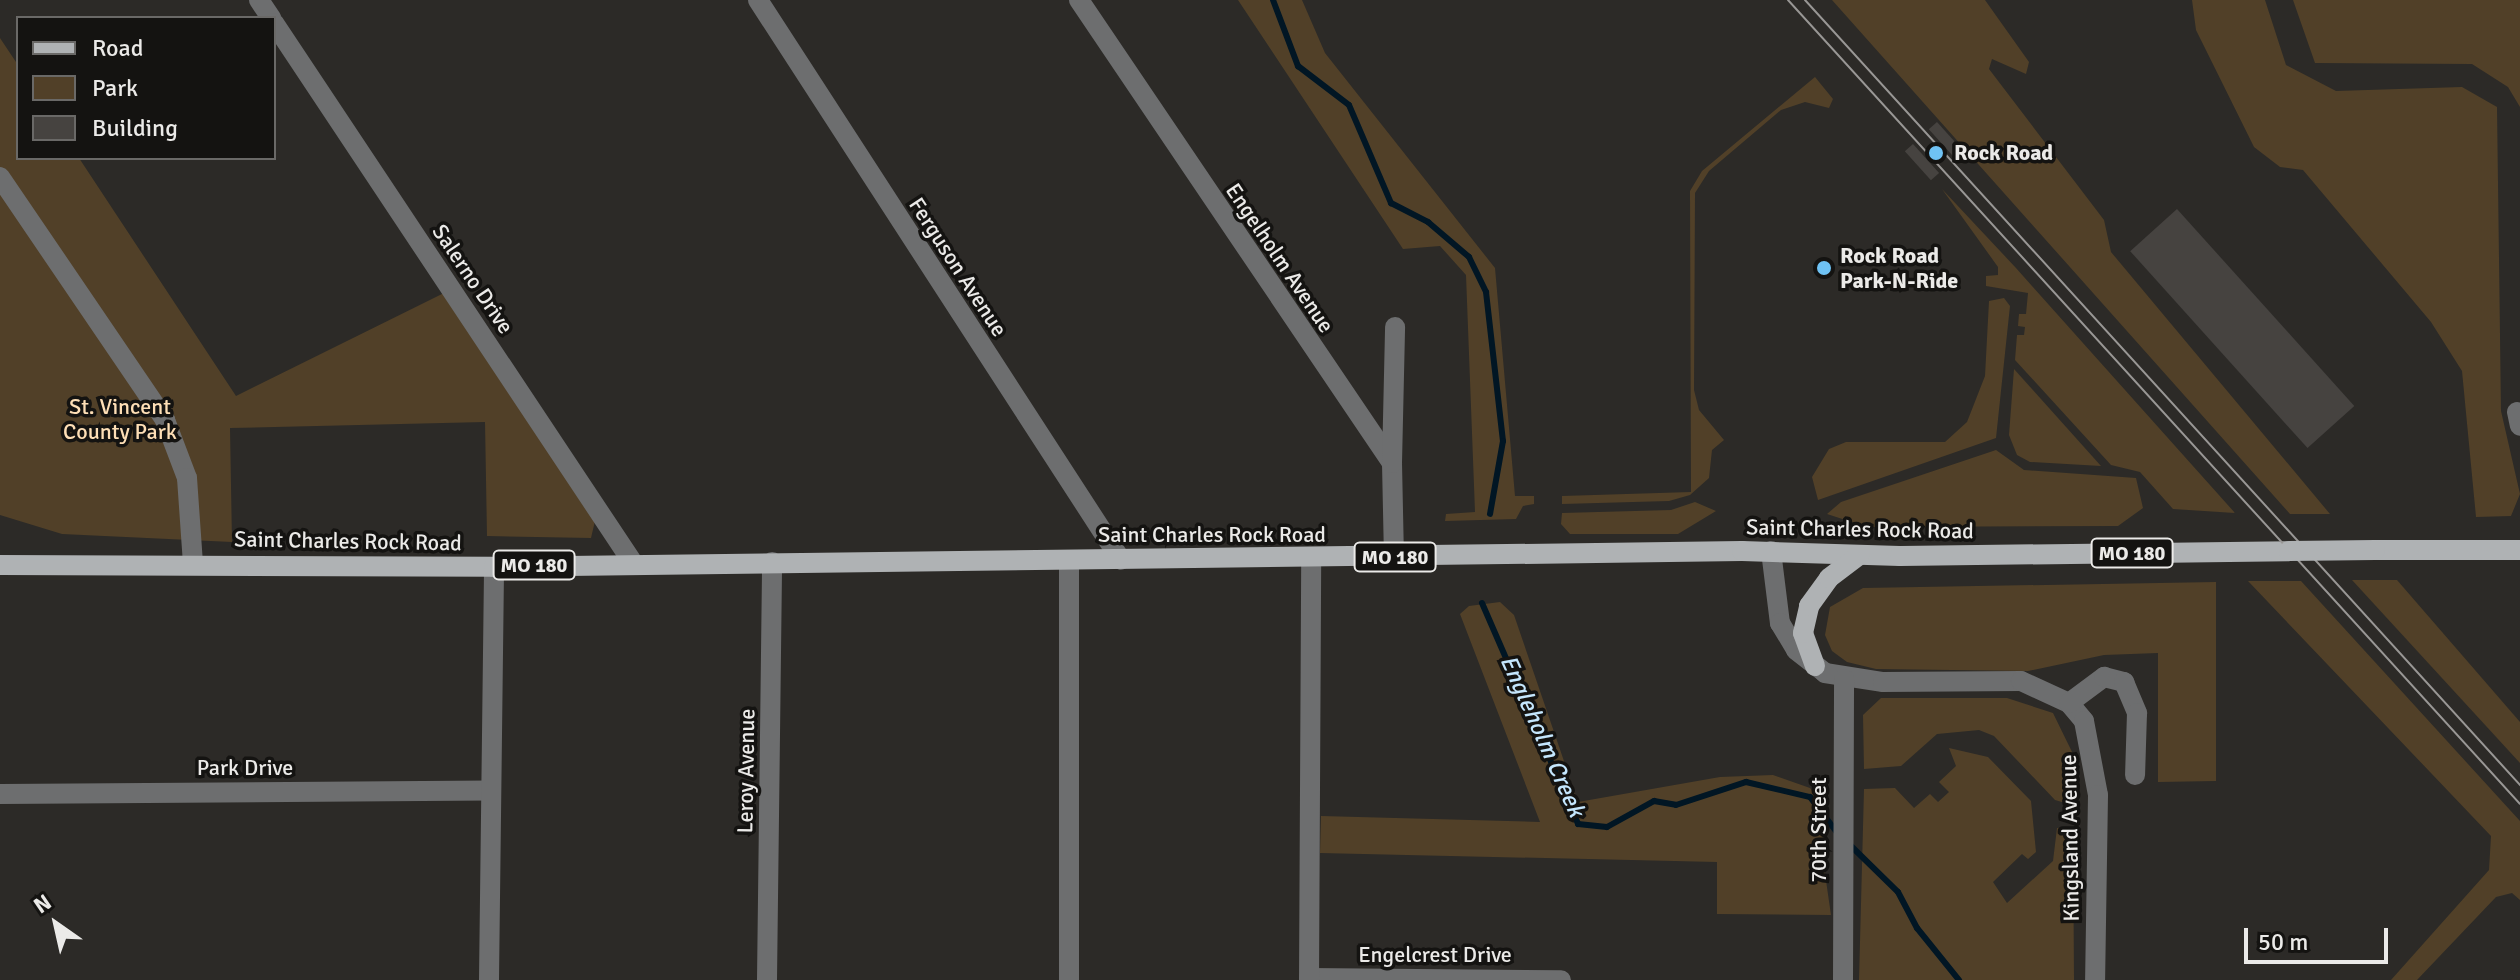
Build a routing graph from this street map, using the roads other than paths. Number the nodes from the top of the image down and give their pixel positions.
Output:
1 (758, 0) edge
2 (1079, 0) edge
3 (276, 26) edge
4 (0, 177) edge
5 (1395, 327) dead end
6 (1392, 463) junction
7 (2520, 550) edge
8 (1771, 551) junction
9 (1859, 555) junction
10 (1394, 557) junction
11 (1311, 558) junction
12 (1069, 560) junction
13 (1121, 560) junction
14 (772, 562) junction
15 (193, 563) junction
16 (633, 563) junction
17 (0, 565) edge
18 (494, 567) junction
19 (1815, 666) junction
20 (1844, 679) junction
21 (2069, 703) junction
22 (2135, 775) dead end
23 (490, 791) junction
24 (0, 794) edge
25 (1309, 979) edge
26 (489, 980) edge
27 (767, 980) edge
28 (1069, 980) edge
29 (1561, 980) edge
30 (1843, 980) edge
31 (2095, 980) edge

1 - 13 street, Ferguson Avenue
2 - 6 street, Engelholm Avenue
3 - 16 street, Salerno Drive
4 - 15 street
5 - 6 street
6 - 10 street
7 - 9 main road, Saint Charles Rock Road / MO 180, bridge
8 - 9 main road, Saint Charles Rock Road / MO 180
8 - 10 main road, Saint Charles Rock Road / MO 180
8 - 19 street
9 - 19 main road
10 - 11 main road, Saint Charles Rock Road / MO 180
11 - 13 main road, Saint Charles Rock Road / MO 180
11 - 25 street
12 - 13 main road, Saint Charles Rock Road / MO 180
12 - 14 main road, Saint Charles Rock Road / MO 180
12 - 28 street
14 - 16 main road, Saint Charles Rock Road / MO 180
14 - 27 street, Leroy Avenue
15 - 17 main road, Saint Charles Rock Road / MO 180
15 - 18 main road, Saint Charles Rock Road / MO 180
16 - 18 main road, Saint Charles Rock Road / MO 180
18 - 23 street
19 - 20 street
20 - 21 street
20 - 30 street, 70th Street
21 - 22 street
21 - 31 street, Kingsland Avenue
23 - 24 street, Park Drive
23 - 26 street
25 - 29 street, Engelcrest Drive

